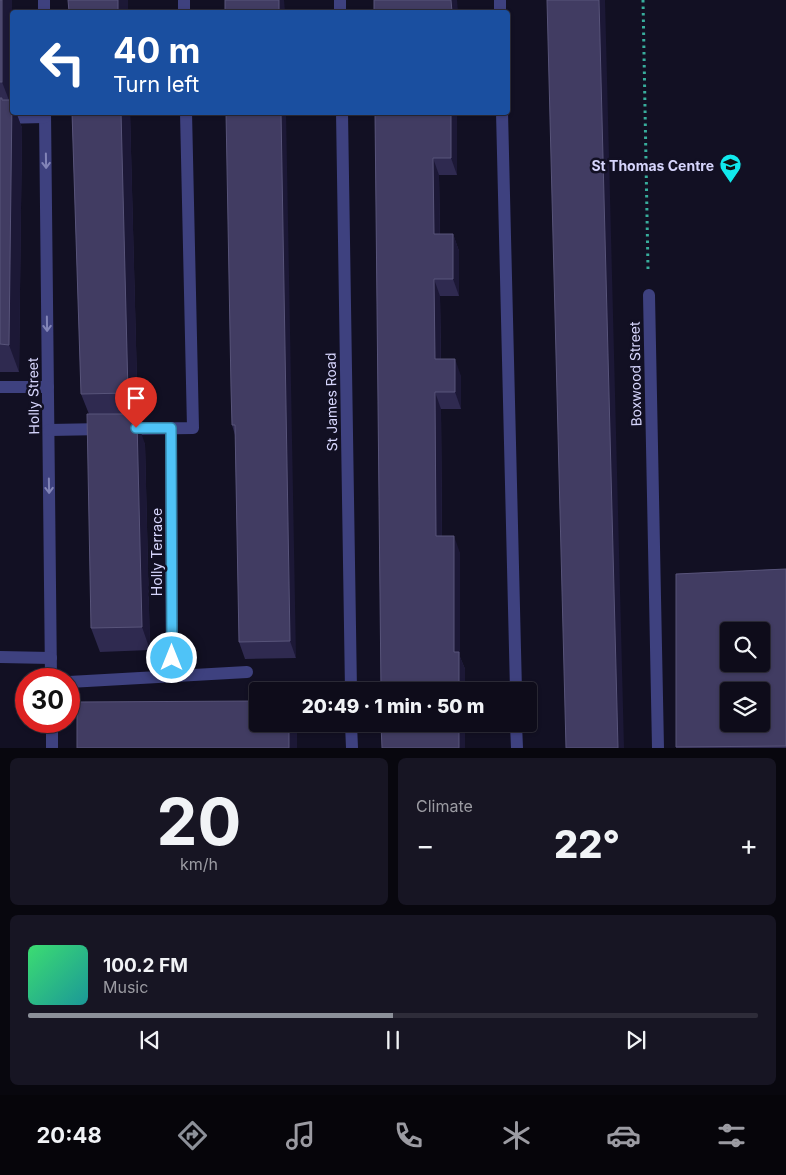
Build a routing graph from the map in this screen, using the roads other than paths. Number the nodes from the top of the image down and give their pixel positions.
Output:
1 (45, 115) edge
2 (186, 115) edge
3 (342, 115) edge
4 (502, 115) edge
5 (0, 118) edge
6 (649, 295) road end
7 (48, 387) junction
8 (0, 388) edge
9 (171, 428) junction
10 (48, 430) junction
11 (0, 657) edge
12 (51, 658) junction
13 (51, 668) edge
14 (247, 672) dead end
15 (172, 677) junction
16 (80, 681) edge
17 (351, 682) edge
18 (516, 682) edge
19 (351, 732) edge
20 (516, 732) edge
21 (52, 733) edge
22 (52, 748) edge
23 (352, 748) edge
24 (517, 748) edge
25 (658, 748) edge

1 - 5 street
1 -> 7 street, Holly Street
2 - 9 street
3 - 17 street, St James Road
4 - 18 street
6 - 25 street, Boxwood Street
7 - 8 street
7 - 10 street, Holly Street
9 - 10 street
9 - 15 street, Holly Terrace
10 -> 12 street, Holly Street
11 - 12 street
12 - 13 street, Holly Street
14 - 15 street
15 - 16 street
19 - 23 street
20 - 24 street
21 - 22 street

